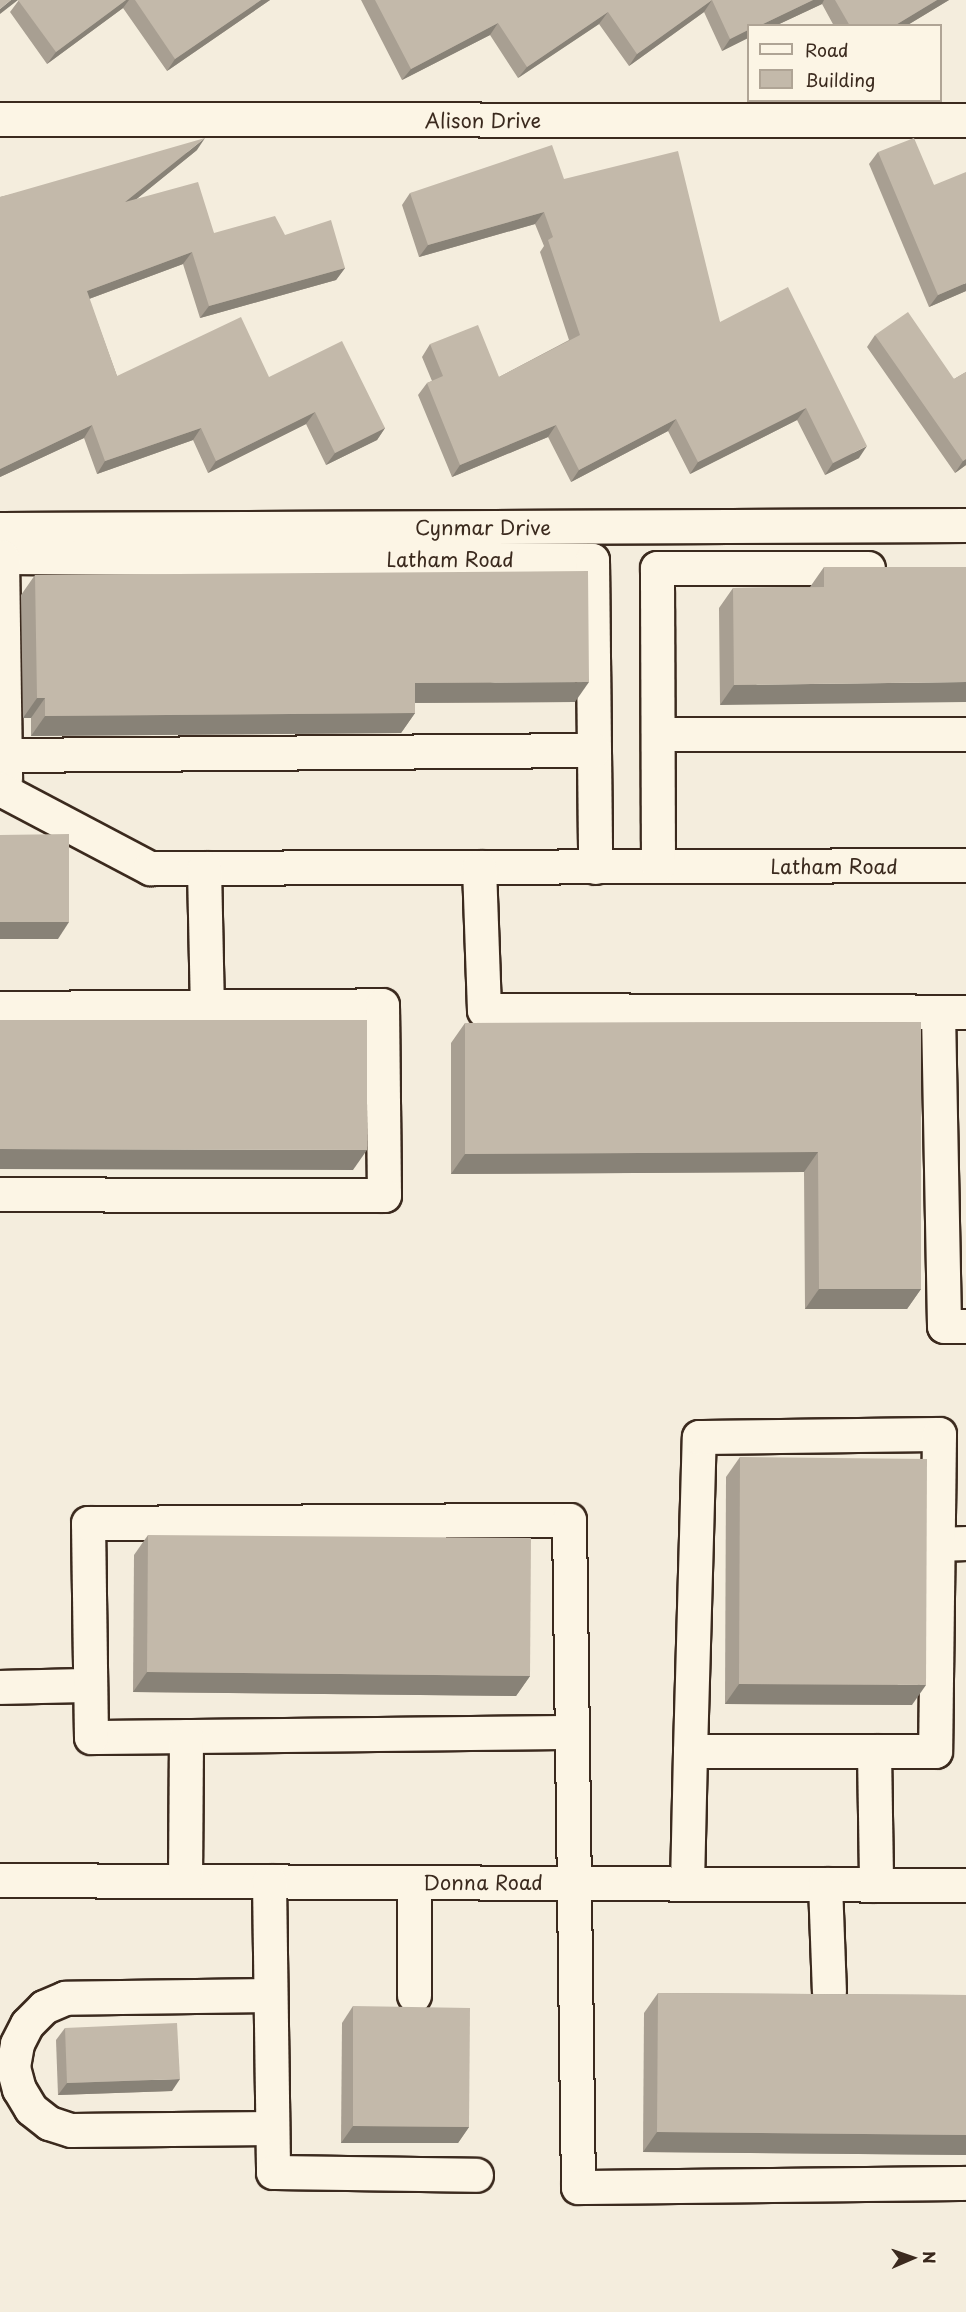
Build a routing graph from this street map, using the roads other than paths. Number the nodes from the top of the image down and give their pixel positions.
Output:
1 (0, 119) edge
2 (966, 120) edge
3 (966, 525) edge
4 (1, 548) edge
5 (895, 568) edge
6 (658, 734) junction
7 (966, 734) edge
8 (594, 750) junction
9 (5, 755) junction
10 (3, 789) edge
11 (966, 865) edge
12 (658, 866) junction
13 (479, 867) junction
14 (595, 867) junction
15 (204, 868) junction
16 (207, 1006) junction
17 (0, 1008) edge
18 (952, 1012) edge
19 (0, 1194) edge
20 (966, 1326) edge
21 (952, 1543) edge
22 (90, 1685) junction
23 (0, 1687) edge
24 (570, 1732) junction
25 (186, 1736) junction
26 (874, 1750) junction
27 (690, 1751) junction
28 (0, 1880) edge
29 (185, 1881) junction
30 (269, 1881) junction
31 (414, 1882) junction
32 (571, 1882) junction
33 (687, 1884) junction
34 (825, 1884) junction
35 (876, 1884) junction
36 (966, 1885) edge
37 (829, 1991) dead end
38 (270, 1995) junction
39 (414, 1995) dead end
40 (273, 2128) junction
41 (476, 2175) dead end
42 (966, 2183) edge

1 - 2 street, Alison Drive
3 - 4 street, Cynmar Drive
4 - 8 street, Latham Road
4 - 9 street
5 - 6 street
6 - 7 street
6 - 12 street
8 - 9 street
8 - 14 street, Latham Road
9 - 10 street
10 - 15 street, Latham Road
11 - 12 street, Latham Road
12 - 14 street, Latham Road
13 - 14 street, Latham Road
13 - 15 street, Latham Road
13 - 18 street
15 - 16 street
16 - 17 street
16 - 19 street
18 - 20 street
21 - 26 street
21 - 27 street
22 - 23 street
22 - 24 street
22 - 25 street
24 - 25 street
24 - 32 street
25 - 29 street
26 - 27 street
26 - 35 street
27 - 33 street
28 - 29 street, Donna Road
29 - 30 street, Donna Road
30 - 31 street, Donna Road
30 - 38 street
31 - 32 street, Donna Road
31 - 39 street
32 - 33 street, Donna Road
32 - 42 street
33 - 34 street, Donna Road
34 - 35 street, Donna Road
34 - 37 street
35 - 36 street, Donna Road
38 - 40 street
38 - 40 street
40 - 41 street

